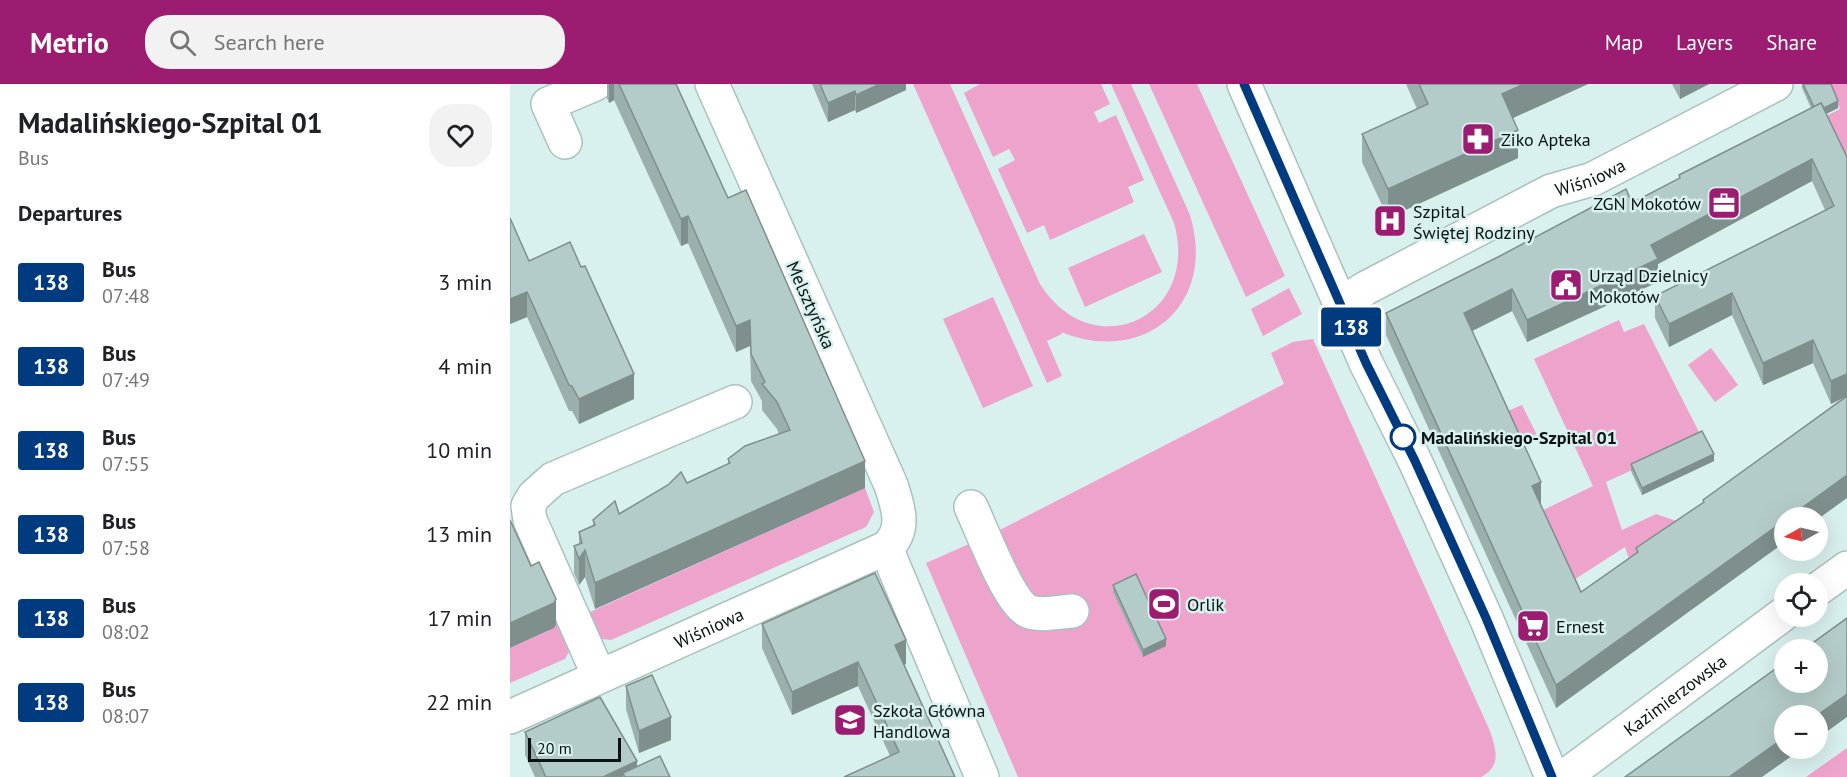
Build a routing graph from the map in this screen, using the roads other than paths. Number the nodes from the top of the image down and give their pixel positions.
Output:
1 (595, 84) edge
2 (712, 84) edge
3 (1244, 84) edge
4 (1776, 84) edge
5 (565, 142) dead end
6 (1341, 304) junction
7 (735, 402) dead end
8 (971, 507) dead end
9 (893, 538) junction
10 (1847, 568) edge
11 (1828, 582) edge
12 (1072, 611) dead end
13 (1774, 621) edge
14 (599, 676) junction
15 (510, 717) edge
16 (982, 777) edge
17 (1552, 777) edge
18 (1564, 777) edge

1 - 5 street
2 - 9 street, Melsztyńska
3 - 6 street
4 - 6 street, Wiśniowa
6 - 17 street
7 - 14 street
8 - 12 street
9 - 14 street, Wiśniowa
9 - 16 street, Melsztyńska
10 - 11 street
13 - 18 street, Kazimierzowska
14 - 15 street, Wiśniowa

